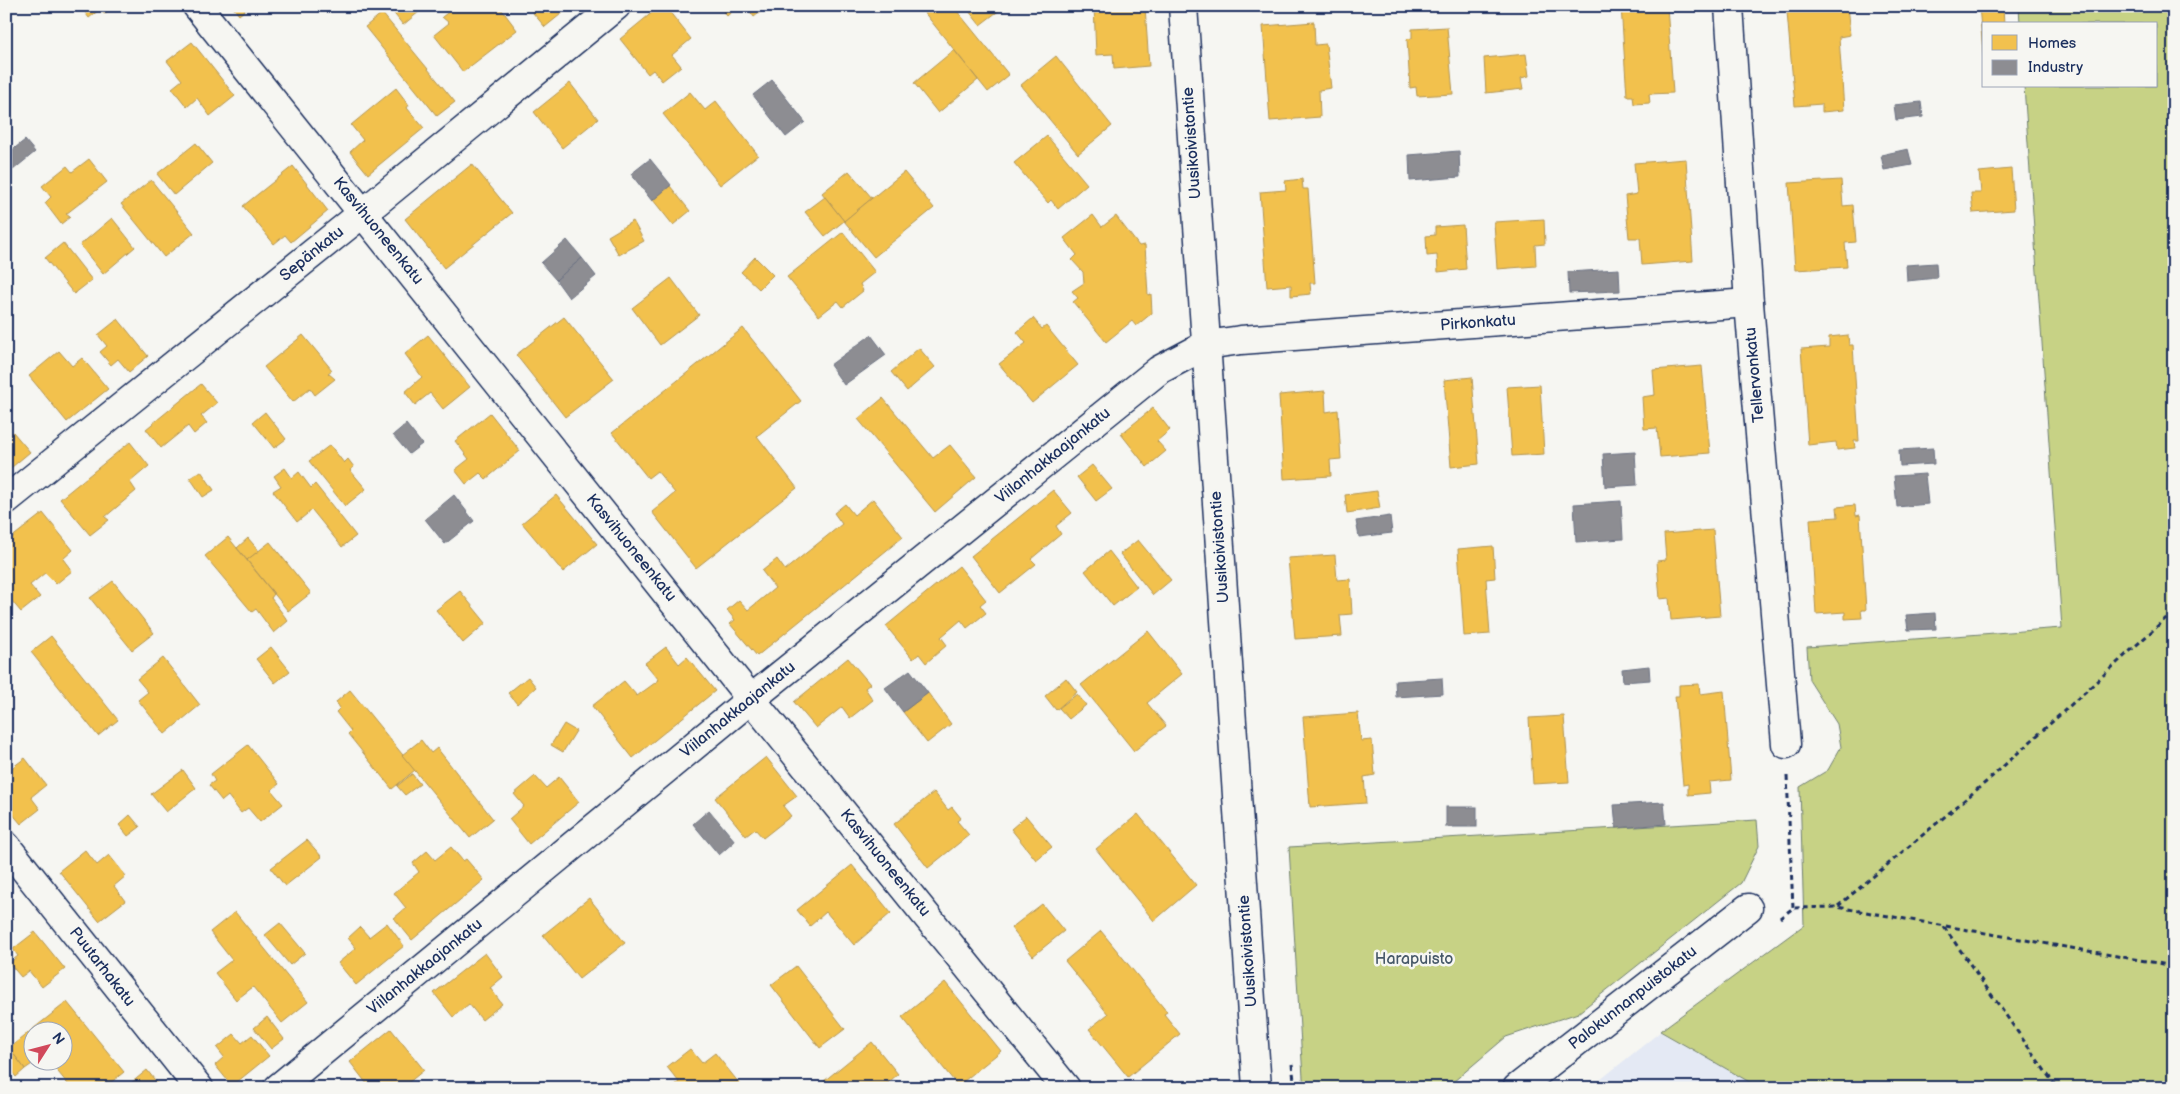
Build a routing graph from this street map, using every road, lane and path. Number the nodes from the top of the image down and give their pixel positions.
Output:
1 (198, 6) edge
2 (616, 6) edge
3 (1183, 6) edge
4 (1729, 6) edge
5 (2172, 6) edge
6 (2174, 31) edge
7 (363, 213) junction
8 (1750, 303) junction
9 (1206, 345) junction
10 (6, 500) edge
11 (2174, 611) edge
12 (751, 699) junction
13 (1786, 744) joint
14 (6, 846) edge
15 (1837, 906) junction
16 (1748, 908) dead end
17 (1793, 908) junction
18 (1778, 920) dead end
19 (1943, 926) junction
20 (2174, 966) edge
21 (199, 1088) edge
22 (278, 1088) edge
23 (1066, 1088) edge
24 (1256, 1088) edge
25 (1518, 1088) edge
26 (2058, 1088) edge

1 - 7 street, Kasvihuoneenkatu
2 - 7 street, Sepänkatu
3 - 9 street, Uusikoivistontie
4 - 8 street, Tellervonkatu
5 - 6 path
7 - 10 street, Sepänkatu
7 - 12 street, Kasvihuoneenkatu
8 - 9 street, Pirkonkatu
8 - 13 street, Tellervonkatu
9 - 12 street, Viilanhakkaajankatu
9 - 24 street, Uusikoivistontie
11 - 15 path
12 - 22 street, Viilanhakkaajankatu
12 - 23 street, Kasvihuoneenkatu
13 - 17 path
14 - 21 street, Puutarhakatu
15 - 17 path
15 - 19 path
16 - 25 street, Palokunnanpuistokatu
17 - 18 path
19 - 20 path
19 - 26 path

